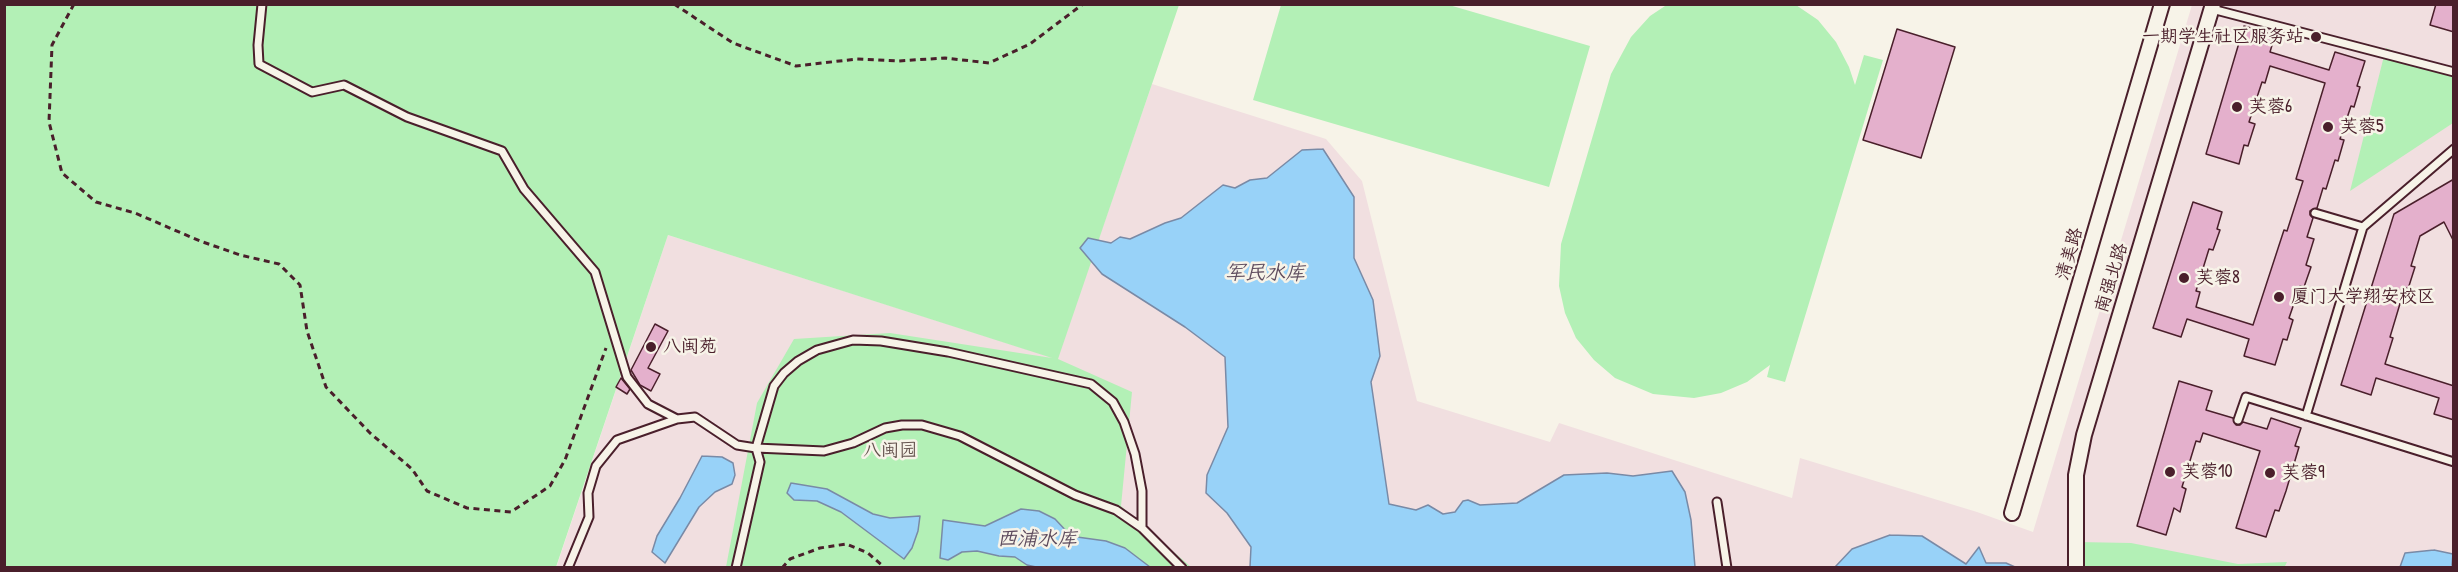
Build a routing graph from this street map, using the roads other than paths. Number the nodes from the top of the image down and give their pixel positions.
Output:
1 (262, 4) edge
2 (2162, 4) edge
3 (2213, 7) edge
4 (2454, 72) edge
5 (2454, 149) edge
6 (2315, 213) dead end
7 (2363, 227) junction
8 (2306, 416) junction
9 (677, 419) junction
10 (2238, 420) dead end
11 (756, 448) junction
12 (2454, 462) edge
13 (1717, 502) dead end
14 (2012, 513) dead end
15 (1142, 528) junction
16 (568, 567) edge
17 (736, 567) edge
18 (1182, 567) edge
19 (1726, 567) edge
20 (2076, 567) edge

1 - 9 lane
2 - 14 street, 清美路
3 - 4 lane
3 - 20 street, 南强北路
5 - 7 lane
6 - 7 lane
7 - 8 lane
8 - 10 lane
8 - 12 lane
9 - 11 lane
9 - 16 lane
11 - 15 lane
11 - 15 lane
11 - 17 lane
13 - 19 lane
15 - 18 lane

